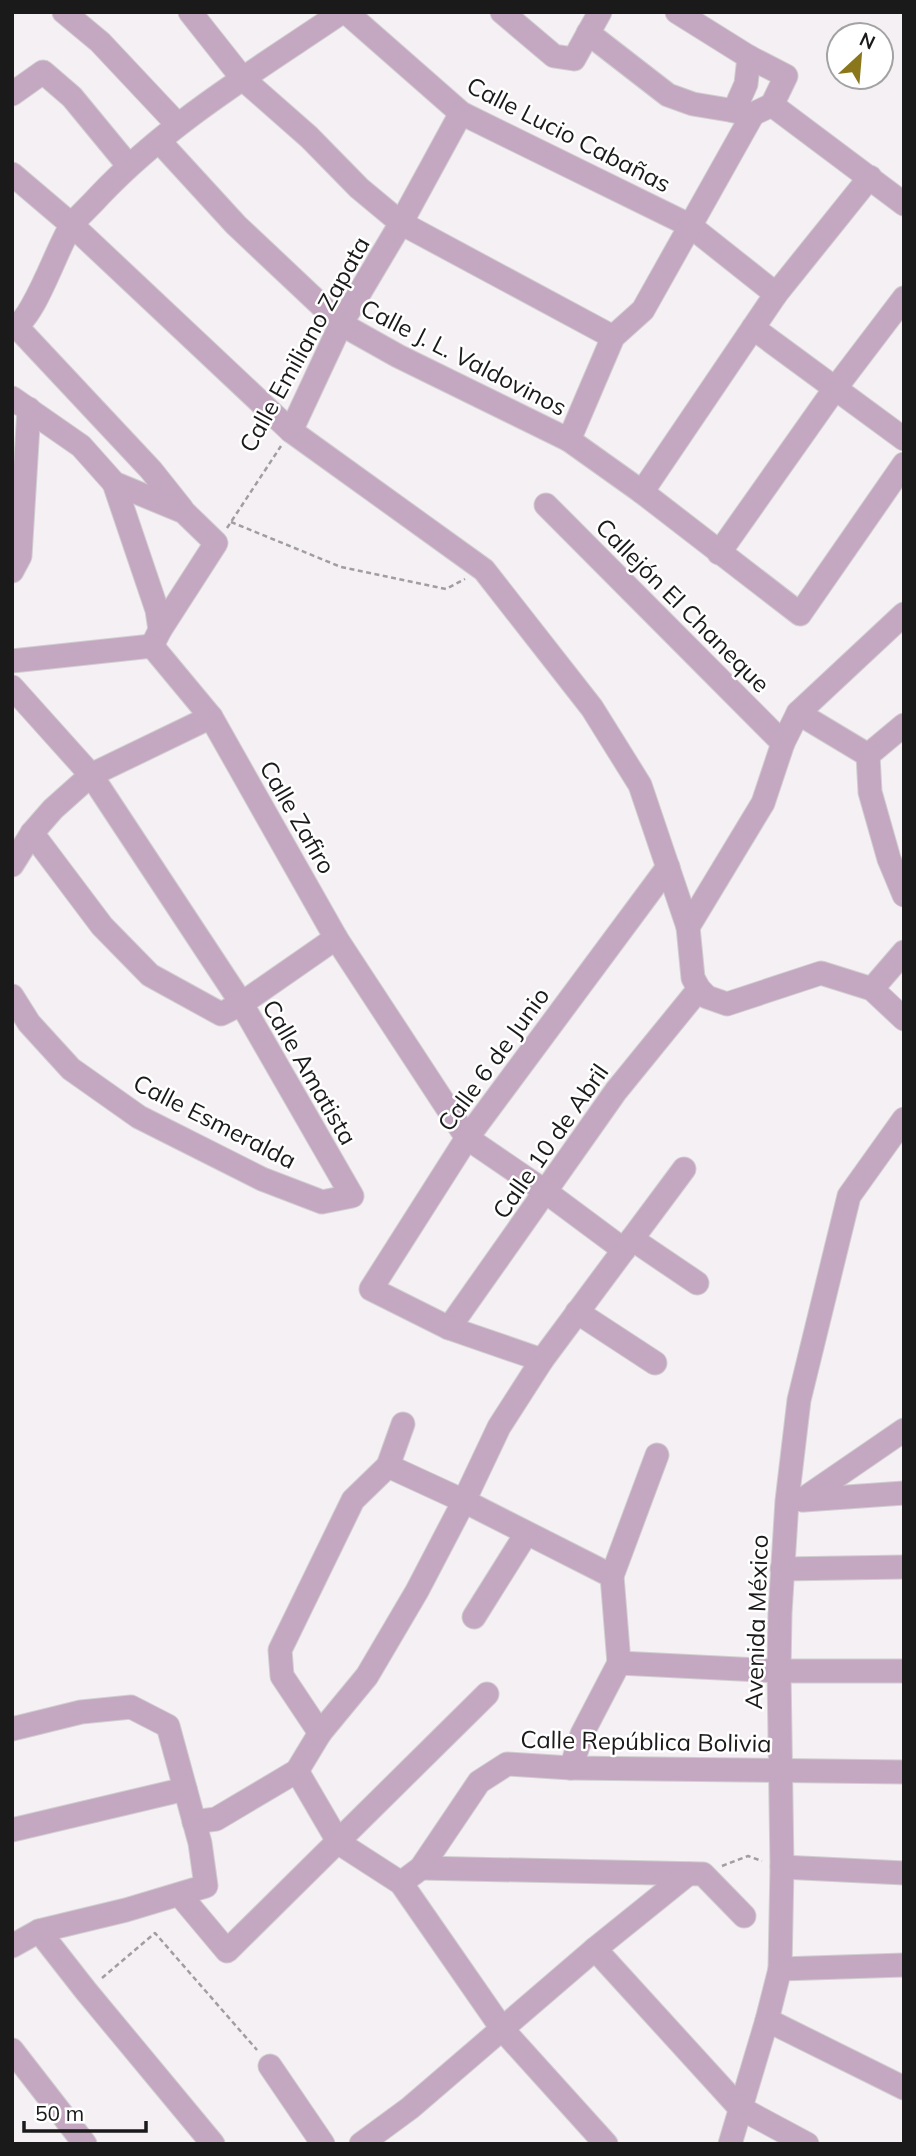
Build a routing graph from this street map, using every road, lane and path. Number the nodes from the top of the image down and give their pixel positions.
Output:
1 (64, 12) edge
2 (190, 12) edge
3 (344, 12) edge
4 (502, 12) edge
5 (600, 12) edge
6 (677, 12) edge
7 (588, 33) junction
8 (749, 57) junction
9 (243, 79) junction
10 (12, 94) edge
11 (753, 110) junction
12 (461, 113) junction
13 (178, 125) junction
14 (159, 141) junction
15 (128, 165) junction
16 (12, 174) edge
17 (870, 177) junction
18 (904, 204) edge
19 (401, 223) junction
20 (72, 225) junction
21 (689, 225) junction
22 (776, 294) junction
23 (904, 298) edge
24 (18, 316) edge
25 (341, 324) junction
26 (753, 328) junction
27 (613, 337) junction
28 (834, 390) junction
29 (21, 404) edge
30 (291, 431) junction
31 (904, 439) edge
32 (569, 440) junction
33 (904, 464) edge
34 (114, 483) junction
35 (642, 492) junction
36 (546, 505) dead end
37 (184, 512) junction
38 (231, 522) junction
39 (216, 543) junction
40 (719, 553) junction
41 (484, 570) junction
42 (12, 571) edge
43 (904, 614) edge
44 (156, 638) junction
45 (12, 661) edge
46 (12, 687) edge
47 (798, 713) junction
48 (211, 718) junction
49 (904, 725) edge
50 (783, 743) junction
51 (867, 755) junction
52 (91, 775) junction
53 (32, 833) junction
54 (12, 865) edge
55 (668, 867) junction
56 (904, 895) edge
57 (688, 927) junction
58 (336, 938) junction
59 (904, 952) edge
60 (699, 989) junction
61 (872, 989) junction
62 (12, 996) edge
63 (242, 1004) junction
64 (904, 1019) edge
65 (904, 1119) edge
66 (467, 1138) junction
67 (684, 1169) dead end
68 (547, 1192) junction
69 (352, 1196) joint
70 (628, 1244) junction
71 (697, 1283) dead end
72 (578, 1312) junction
73 (449, 1328) junction
74 (542, 1360) junction
75 (655, 1363) dead end
76 (403, 1424) dead end
77 (904, 1430) edge
78 (657, 1455) dead end
79 (388, 1466) junction
80 (904, 1493) edge
81 (464, 1501) junction
82 (794, 1501) junction
83 (526, 1534) junction
84 (904, 1567) edge
85 (782, 1569) junction
86 (612, 1576) junction
87 (474, 1617) dead end
88 (619, 1663) junction
89 (779, 1671) junction
90 (904, 1671) edge
91 (487, 1694) dead end
92 (12, 1729) edge
93 (320, 1733) junction
94 (571, 1768) junction
95 (781, 1770) junction
96 (297, 1771) junction
97 (904, 1772) edge
98 (185, 1789) junction
99 (194, 1822) junction
100 (12, 1830) edge
101 (338, 1843) junction
102 (421, 1867) junction
103 (782, 1867) junction
104 (904, 1873) edge
105 (695, 1874) junction
106 (401, 1883) junction
107 (180, 1895) junction
108 (744, 1916) dead end
109 (39, 1931) junction
110 (12, 1946) edge
111 (595, 1949) junction
112 (904, 1965) edge
113 (780, 1969) junction
114 (86, 1991) junction
115 (767, 2020) junction
116 (503, 2030) junction
117 (12, 2050) edge
118 (270, 2066) joint
119 (904, 2088) edge
120 (740, 2108) junction
121 (85, 2144) edge
122 (213, 2144) edge
123 (323, 2144) edge
124 (361, 2144) edge
125 (606, 2144) edge
126 (730, 2144) edge
127 (807, 2144) edge

1 - 13 street
2 - 9 street
3 - 9 street
3 - 12 street, Calle Lucio Cabañas
4 - 7 street
5 - 7 street
6 - 8 street
7 - 11 street
8 - 11 street
8 - 11 street
9 - 13 street
9 - 19 street
10 - 15 street
11 - 17 street
11 - 21 street
12 - 19 street, Calle Emiliano Zapata
12 - 21 street, Calle Lucio Cabañas
13 - 14 street
14 - 15 street
14 - 25 street, Calle J. L. Valdovinos
15 - 20 street
16 - 20 street
17 - 18 street
17 - 22 street
19 - 25 street, Calle Emiliano Zapata
19 - 27 street
20 - 24 street
20 - 30 street
21 - 22 street, Calle Lucio Cabañas
21 - 27 street
22 - 26 street
23 - 28 street
24 - 37 street
25 - 30 street, Calle Emiliano Zapata
25 - 32 street, Calle J. L. Valdovinos
26 - 28 street
26 - 35 street
27 - 32 street
28 - 31 street
28 - 40 street
29 - 34 street
29 - 42 street
30 - 38 path, Calle Emiliano Zapata
30 - 41 street
32 - 35 street, Calle J. L. Valdovinos
33 - 40 street, Calle J. L. Valdovinos
34 - 37 street
34 - 44 street
35 - 40 street, Calle J. L. Valdovinos
36 - 50 street, Callejón El Chaneque
37 - 39 street
38 - 39 path, Calle Emiliano Zapata
38 - 41 path
39 - 44 street
41 - 55 street
43 - 47 street
44 - 45 street
44 - 48 street, Calle Zafiro
46 - 52 street
47 - 50 street
47 - 51 street
48 - 52 street
48 - 58 street, Calle Zafiro
49 - 51 street
50 - 57 street
51 - 56 street
52 - 53 street
52 - 63 street
53 - 54 street
53 - 63 street, Calle Amatista
55 - 57 street
55 - 66 street, Calle 6 de Junio
57 - 60 street
58 - 63 street
58 - 66 street, Calle Zafiro
59 - 61 street
60 - 61 street
60 - 68 street, Calle 10 de Abril
61 - 64 street
62 - 69 street, Calle Esmeralda
63 - 69 street, Calle Amatista
65 - 82 street, Avenida México
66 - 68 street
66 - 73 street, Calle 6 de Junio
67 - 70 street
68 - 70 street
68 - 73 street, Calle 10 de Abril
70 - 71 street
70 - 72 street
72 - 74 street
72 - 75 street
73 - 74 street
74 - 81 street
76 - 79 street
77 - 82 street
78 - 86 street
79 - 81 street
79 - 93 street
80 - 82 street
81 - 83 street
81 - 93 street
82 - 85 street, Avenida México
83 - 86 street
83 - 87 street
84 - 85 street
85 - 89 street, Avenida México
86 - 88 street
88 - 89 street
88 - 94 street
89 - 90 street
89 - 95 street, Avenida México
91 - 101 street
92 - 98 street
93 - 96 street
94 - 95 street, Calle República Bolivia
94 - 102 street, Calle República Bolivia
95 - 97 street, Calle República Bolivia
95 - 103 street, Avenida México
96 - 99 street
96 - 101 street
98 - 99 street
98 - 100 street
99 - 107 street
101 - 106 street
101 - 107 street
102 - 105 street
102 - 106 street, Calle República Bolivia
103 - 104 street
103 - 105 path
103 - 113 street, Avenida México
105 - 108 street
105 - 111 street
106 - 116 street
107 - 109 street
109 - 110 street
109 - 114 street
111 - 116 street
111 - 120 street
112 - 113 street
113 - 115 street, Avenida México
114 - 118 path
114 - 122 street
115 - 119 street
115 - 120 street, Avenida México
116 - 124 street
116 - 125 street
117 - 121 street
118 - 123 street
120 - 126 street, Avenida México
120 - 127 street

